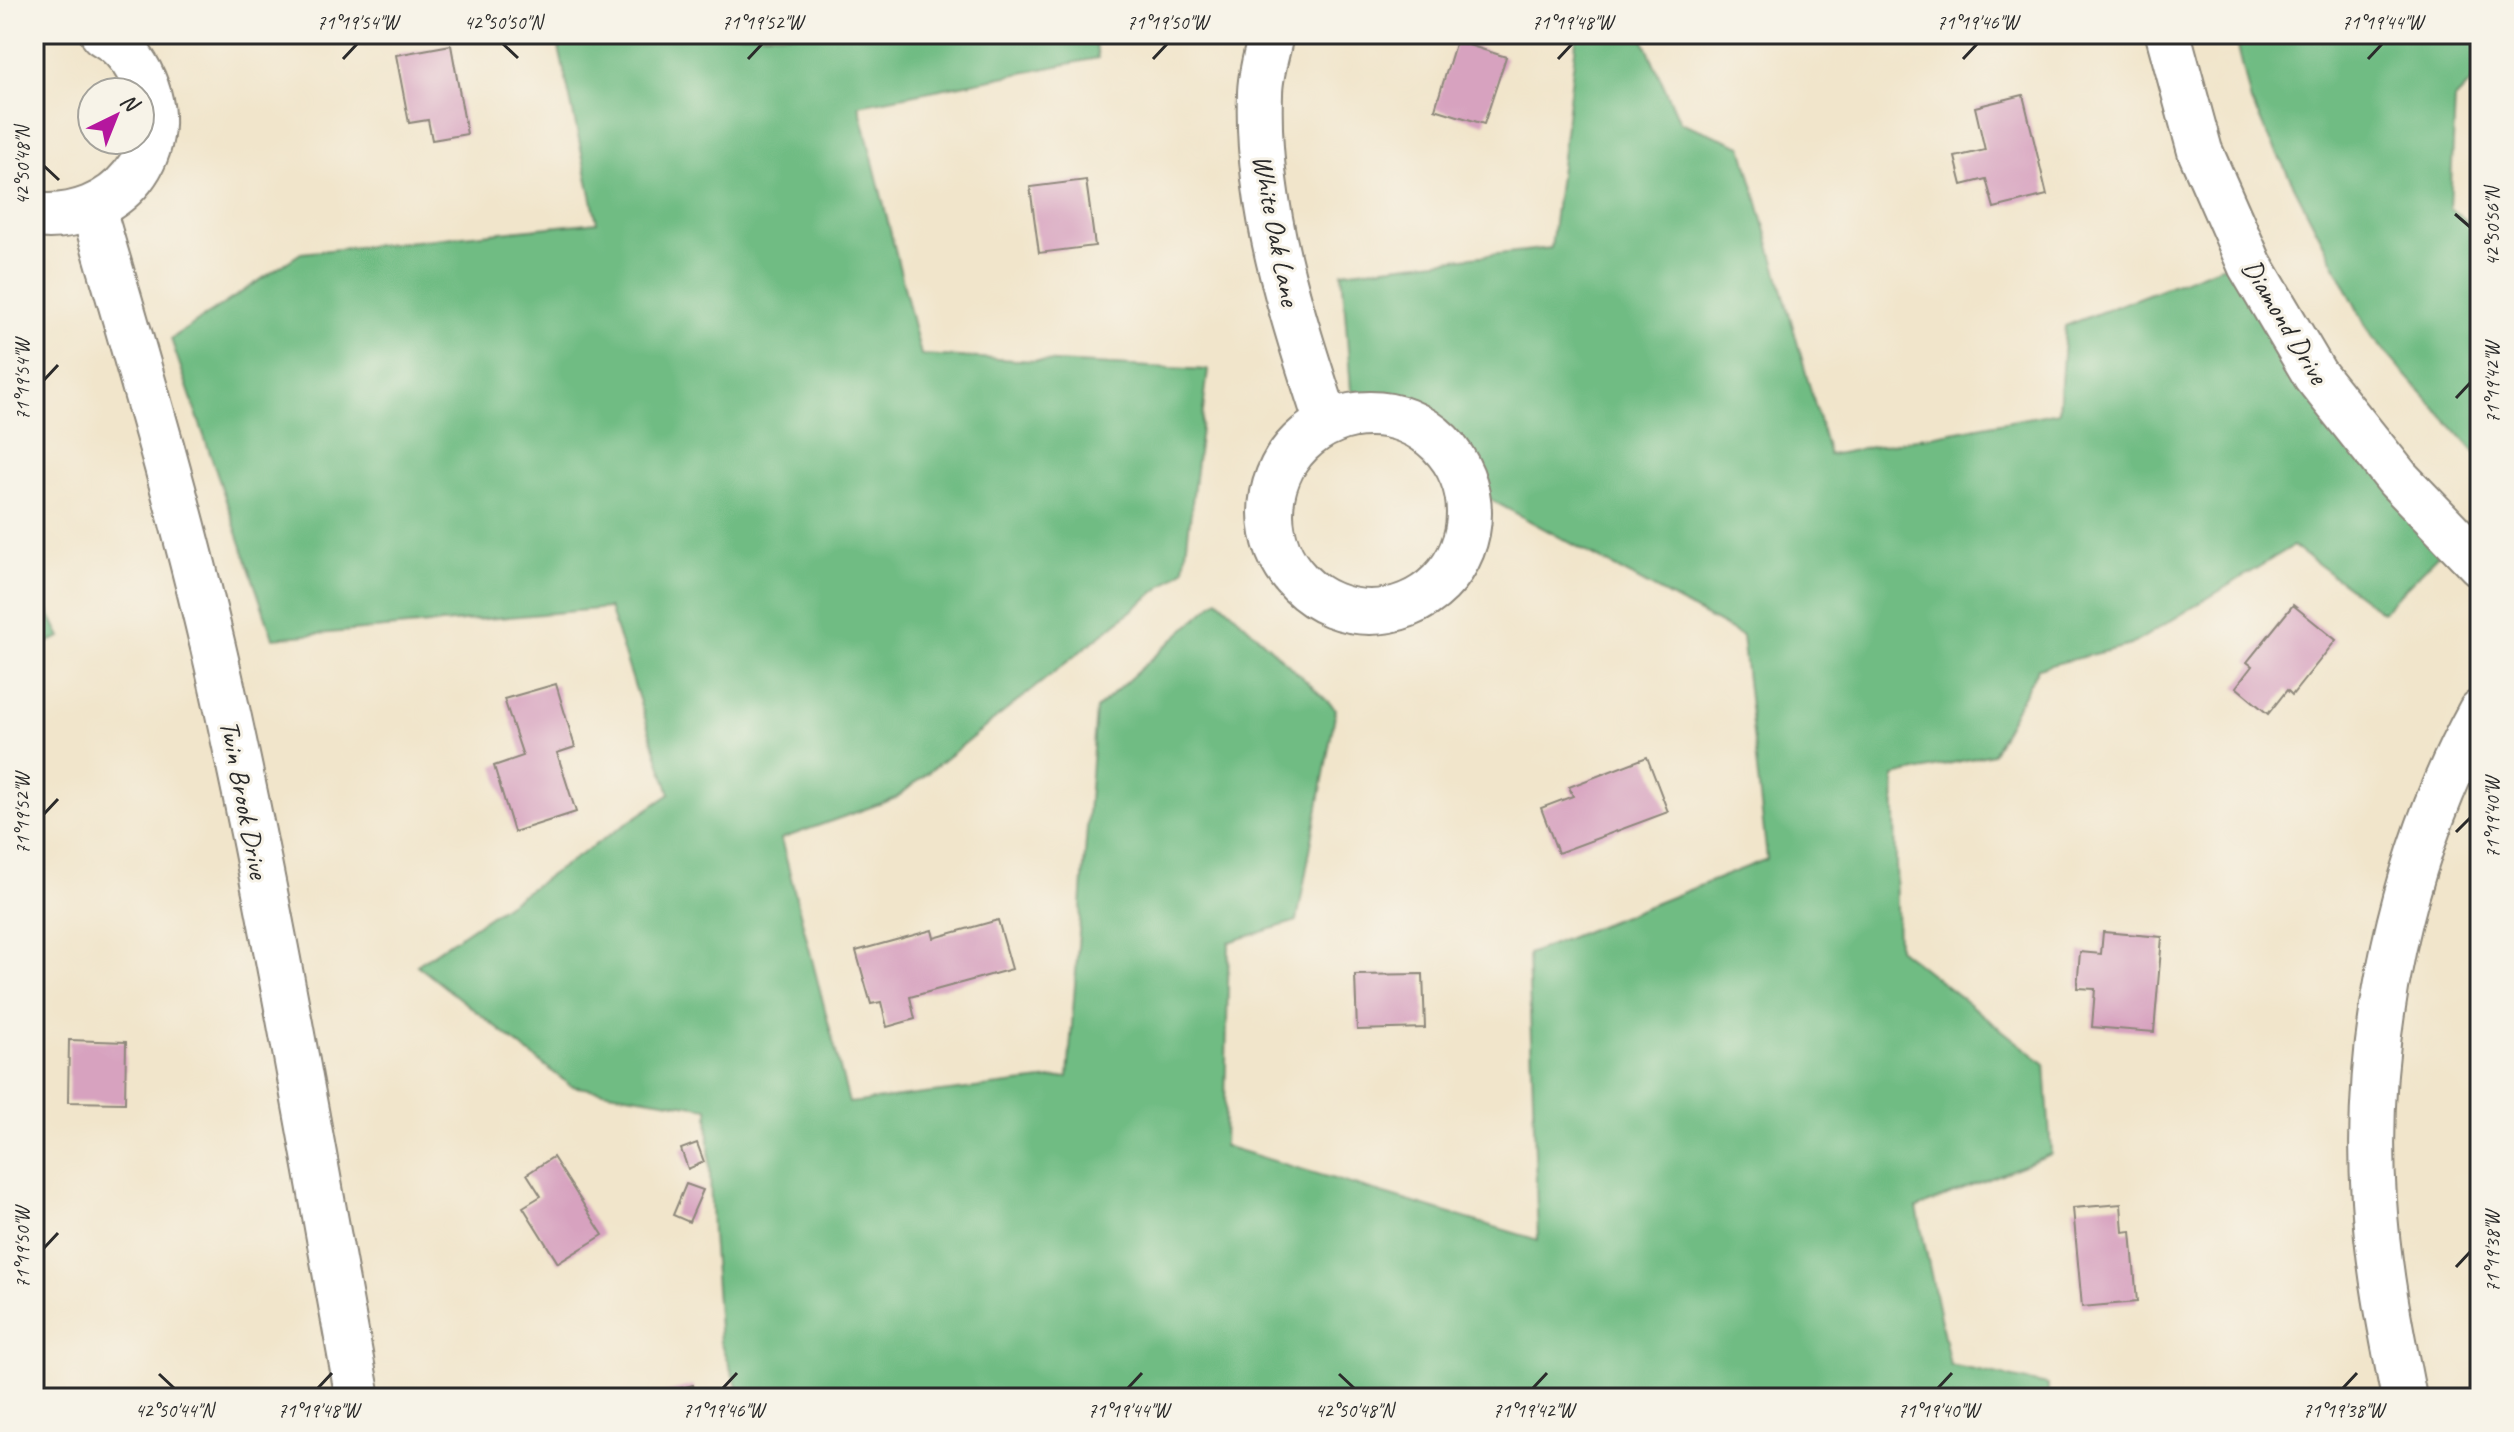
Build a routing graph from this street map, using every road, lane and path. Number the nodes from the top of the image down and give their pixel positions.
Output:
1 (103, 34) edge
2 (1271, 34) edge
3 (2168, 34) edge
4 (93, 209) junction
5 (34, 215) edge
6 (1327, 423) junction
7 (2480, 564) edge
8 (2480, 712) edge
9 (358, 1398) edge
10 (2404, 1398) edge

1 - 4 street
2 - 6 street, White Oak Lane
3 - 7 street, Diamond Drive
4 - 5 street
4 - 9 street, Twin Brook Drive
6 - 6 street
8 - 10 street

